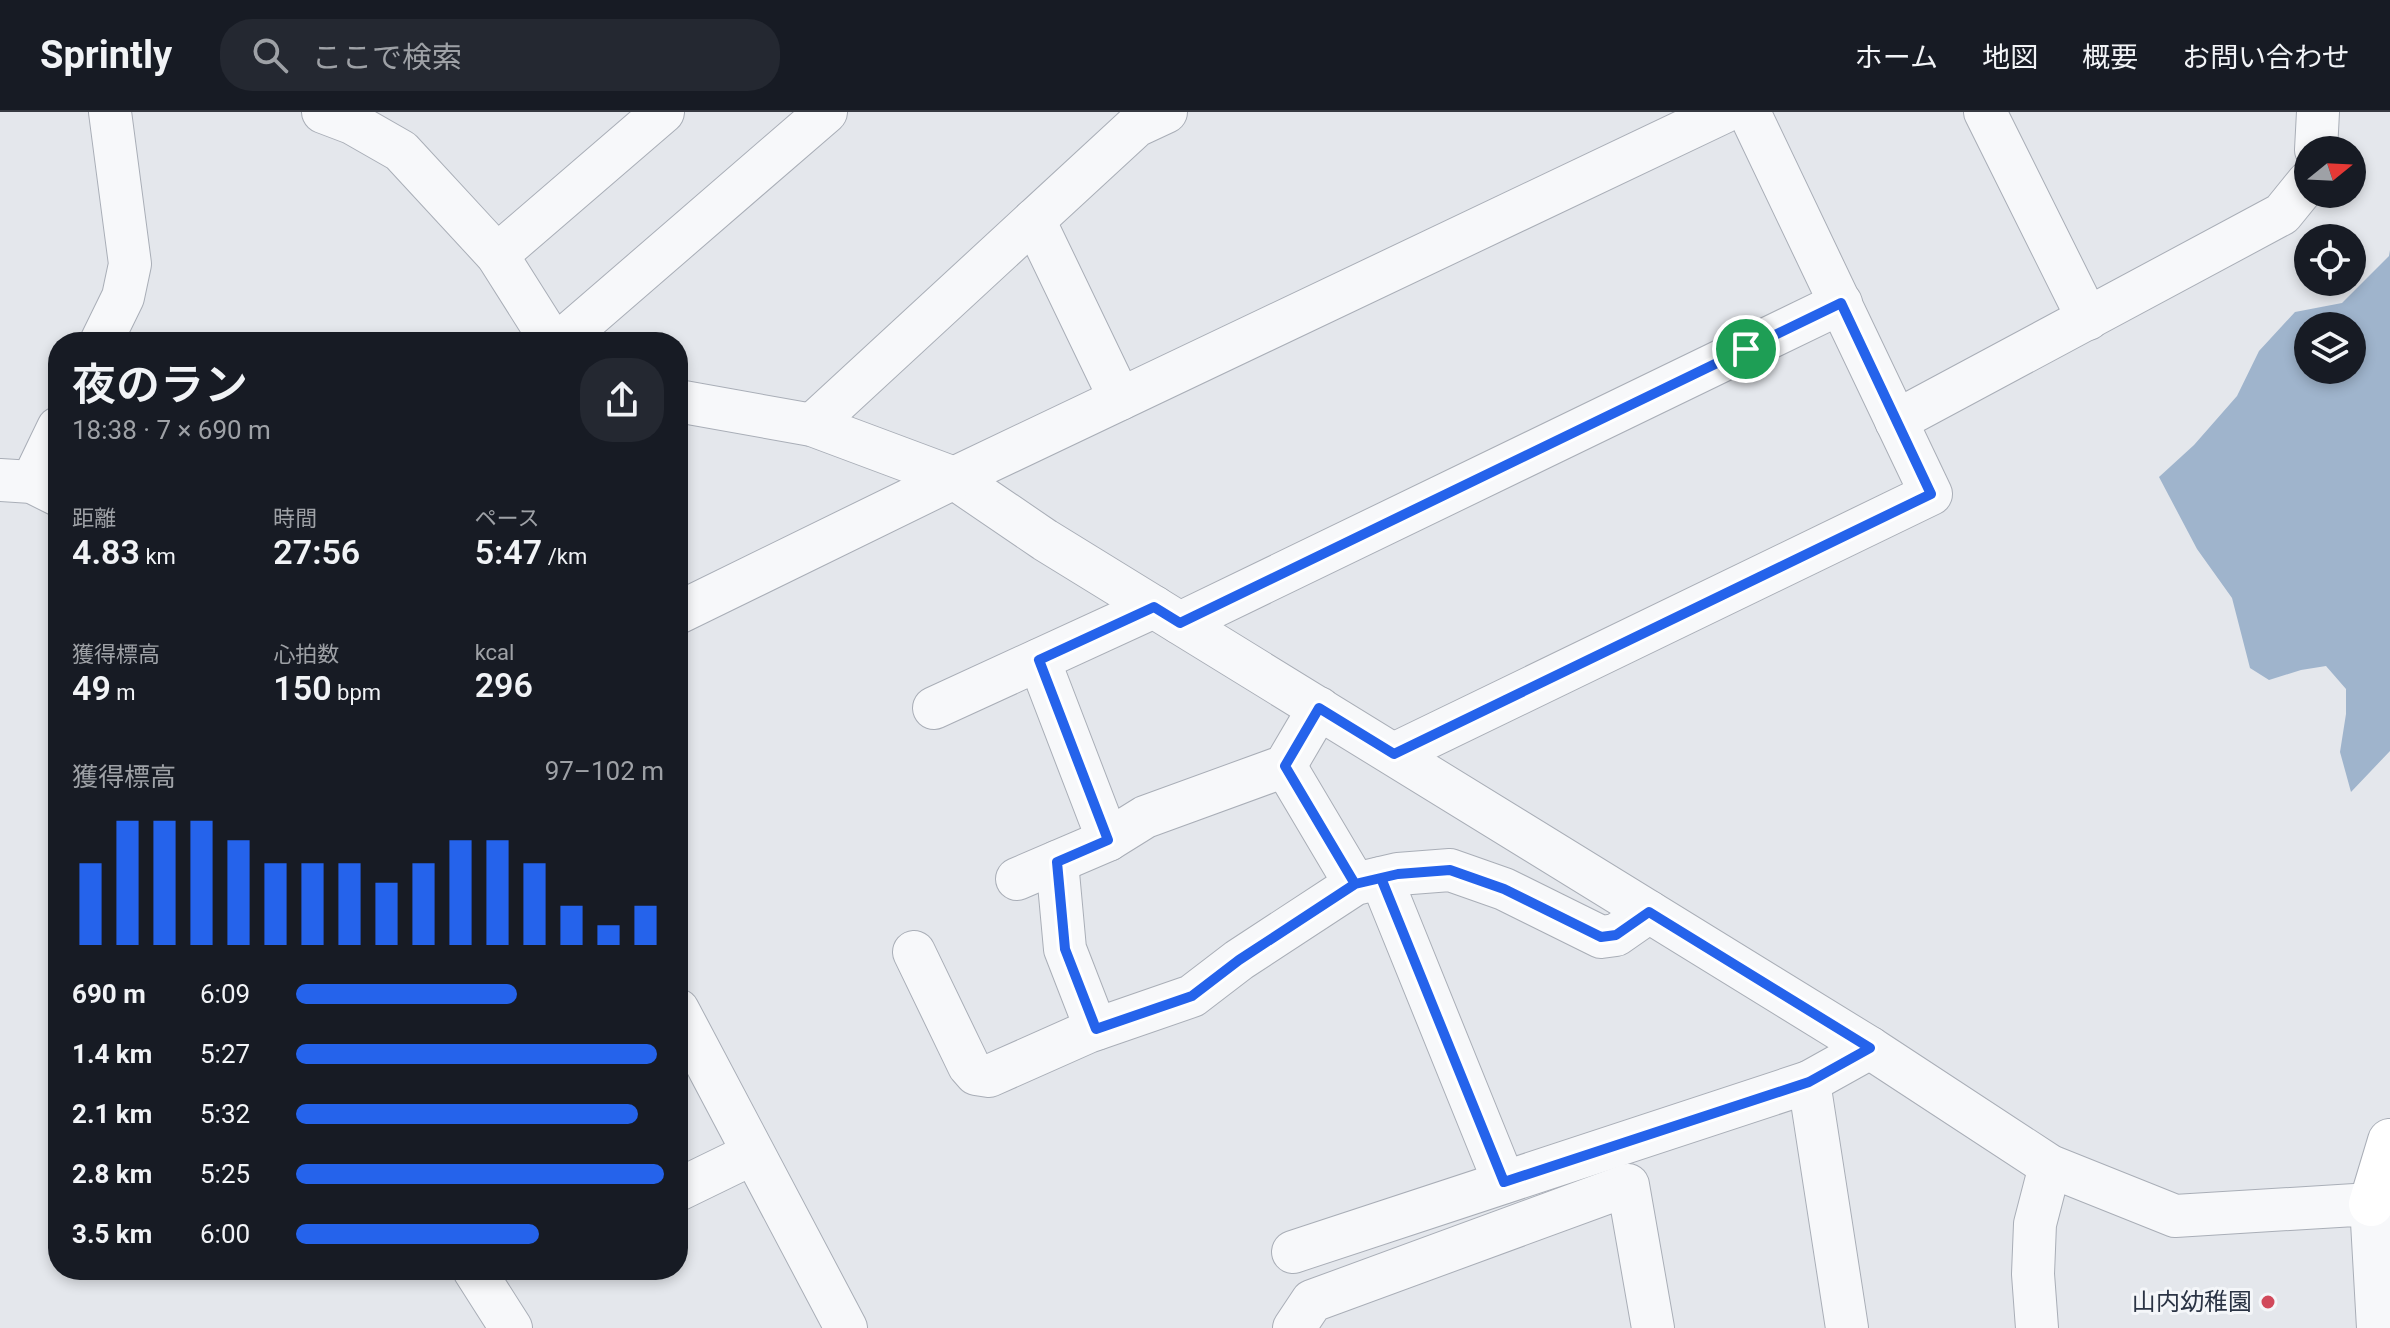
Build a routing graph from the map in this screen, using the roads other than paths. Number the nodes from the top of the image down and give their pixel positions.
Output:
1 (110, 112) edge
2 (663, 112) edge
3 (826, 112) edge
4 (1166, 112) edge
5 (1724, 112) edge
6 (1749, 112) edge
7 (1985, 112) edge
8 (2318, 112) edge
9 (329, 113) edge
10 (2317, 136) edge
11 (2294, 199) edge
12 (1034, 220) junction
13 (497, 255) junction
14 (1841, 303) junction
15 (2088, 319) junction
16 (106, 332) edge
17 (546, 332) edge
18 (572, 332) edge
19 (1120, 399) junction
20 (688, 403) edge
21 (1896, 421) junction
22 (812, 425) junction
23 (48, 449) edge
24 (954, 478) junction
25 (30, 486) edge
26 (688, 608) edge
27 (1167, 615) junction
28 (1039, 660) junction
29 (934, 708) dead end
30 (1319, 708) junction
31 (1394, 754) junction
32 (1285, 766) junction
33 (1108, 840) junction
34 (1057, 862) junction
35 (1017, 879) dead end
36 (1368, 881) junction
37 (1649, 912) junction
38 (914, 952) dead end
39 (688, 1029) edge
40 (1096, 1029) junction
41 (1870, 1048) junction
42 (1809, 1082) junction
43 (2390, 1141) edge
44 (752, 1154) junction
45 (2050, 1166) junction
46 (1504, 1182) junction
47 (688, 1185) edge
48 (2371, 1204) junction
49 (1293, 1252) dead end
50 (493, 1280) edge
51 (511, 1328) edge
52 (846, 1328) edge
53 (1294, 1328) edge
54 (1653, 1328) edge
55 (1847, 1328) edge
56 (2037, 1328) edge
57 (2378, 1328) edge

1 - 16 street
2 - 13 street
3 - 18 street
4 - 12 street
5 - 19 street
6 - 14 street
7 - 15 street
8 - 10 street
9 - 13 street
11 - 15 street
12 - 19 street
12 - 22 street
13 - 17 street
14 - 21 street
14 - 27 street
15 - 21 street
19 - 24 street
20 - 22 street
21 - 31 street
22 - 24 street
23 - 25 street
24 - 26 street
24 - 27 street
27 - 28 street
27 - 30 street
28 - 29 street
28 - 33 street
30 - 31 street
30 - 32 street
31 - 37 street
32 - 33 street
32 - 36 street
33 - 34 street
34 - 35 street
34 - 40 street
36 - 37 street
36 - 40 street
36 - 46 street
37 - 41 street
38 - 40 street
39 - 44 street
41 - 42 street
41 - 45 street
42 - 46 street
42 - 55 street
43 - 48 street
44 - 47 street
44 - 52 street
45 - 48 street
45 - 56 street
46 - 49 street
48 - 57 street
50 - 51 street
53 - 54 street

